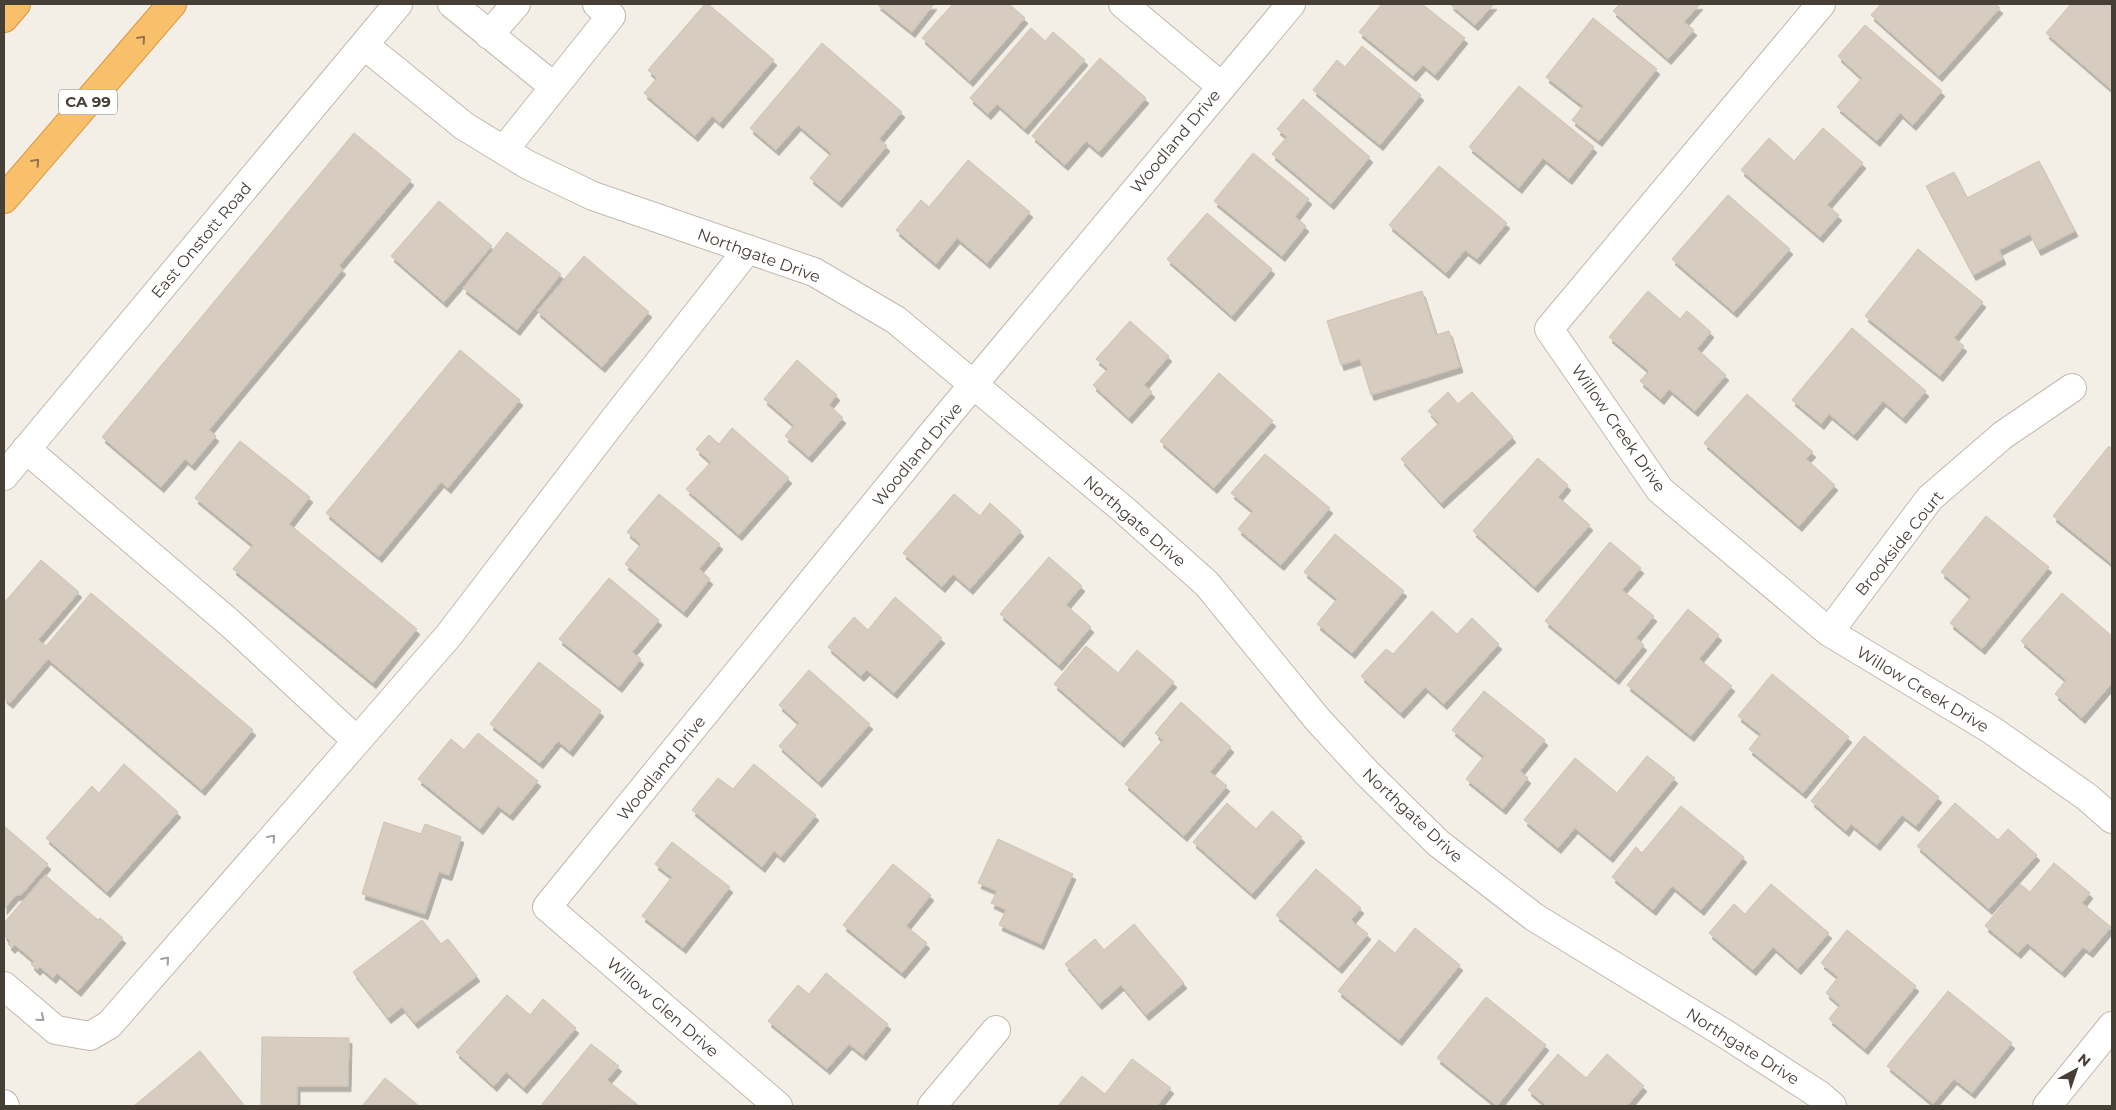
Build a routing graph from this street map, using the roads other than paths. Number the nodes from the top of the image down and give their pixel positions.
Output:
1 (16, 4) edge
2 (172, 4) edge
3 (398, 4) edge
4 (452, 4) edge
5 (516, 4) edge
6 (597, 4) edge
7 (1123, 4) edge
8 (1290, 4) edge
9 (1821, 4) edge
10 (4, 18) edge
11 (489, 35) junction
12 (364, 45) junction
13 (552, 86) junction
14 (1220, 86) junction
15 (504, 150) junction
16 (4, 199) edge
17 (748, 249) junction
18 (974, 384) junction
19 (2072, 388) dead end
20 (26, 449) junction
21 (4, 476) edge
22 (1829, 632) junction
23 (357, 741) junction
24 (2112, 819) edge
25 (548, 907) joint
26 (4, 986) edge
27 (2112, 1026) edge
28 (996, 1030) dead end
29 (778, 1106) edge
30 (932, 1106) edge
31 (1832, 1106) edge
32 (2046, 1106) edge

1 - 10 highway
16 -> 2 highway, CA 99
3 - 12 street, East Onstott Road
4 - 11 street
5 - 11 street
6 - 13 street
7 - 14 street
8 - 14 street, Woodland Drive
9 - 22 street, Willow Creek Drive
11 - 13 street
12 - 15 street, Northgate Drive
12 - 20 street, East Onstott Road
13 - 15 street
14 - 18 street, Woodland Drive
15 - 17 street, Northgate Drive
17 - 18 street, Northgate Drive
17 - 23 street
18 - 25 street, Woodland Drive
18 - 31 street, Northgate Drive
19 - 22 street, Brookside Court
20 - 21 street, East Onstott Road
20 - 23 street
22 - 24 street, Willow Creek Drive
26 -> 23 street
25 - 29 street, Willow Glen Drive
27 - 32 street
28 - 30 street

